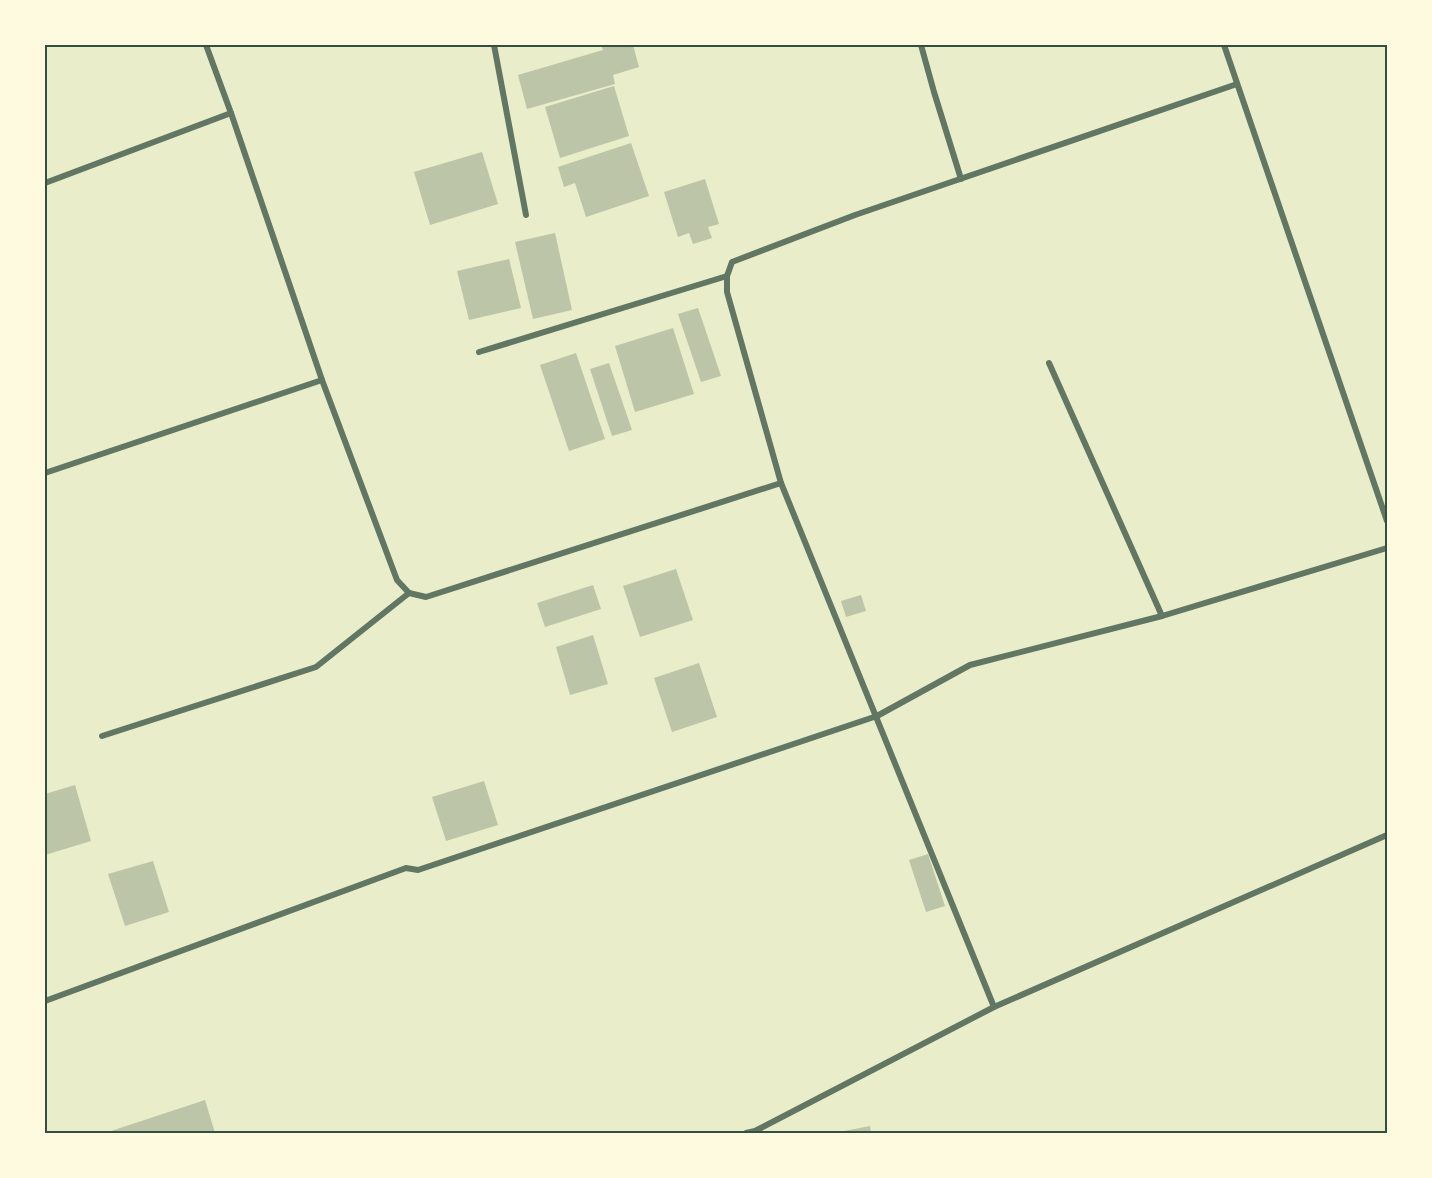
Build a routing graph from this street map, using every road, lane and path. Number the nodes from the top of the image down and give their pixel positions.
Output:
1 (206, 45) edge
2 (494, 45) edge
3 (921, 45) edge
4 (1224, 45) edge
5 (1237, 84) junction
6 (231, 113) junction
7 (961, 179) junction
8 (45, 183) edge
9 (526, 215) dead end
10 (727, 276) junction
11 (479, 352) dead end
12 (1049, 363) dead end
13 (322, 380) junction
14 (45, 473) edge
15 (781, 483) junction
16 (1387, 520) edge
17 (1387, 548) edge
18 (409, 593) junction
19 (1162, 616) junction
20 (877, 716) junction
21 (102, 736) dead end
22 (1387, 835) edge
23 (45, 1001) edge
24 (994, 1007) junction
25 (755, 1132) edge
26 (746, 1133) edge

1 - 6 street
2 - 9 street
3 - 7 street
4 - 5 street
5 - 7 street
5 - 16 street
6 - 8 street
6 - 13 street
7 - 10 street
10 - 11 street
10 - 15 street
12 - 19 street
13 - 14 street
13 - 18 street
15 - 18 street
15 - 20 street
17 - 19 street
18 - 21 street
19 - 20 street
20 - 23 street
20 - 24 street
22 - 24 street
24 - 25 street
25 - 26 street

